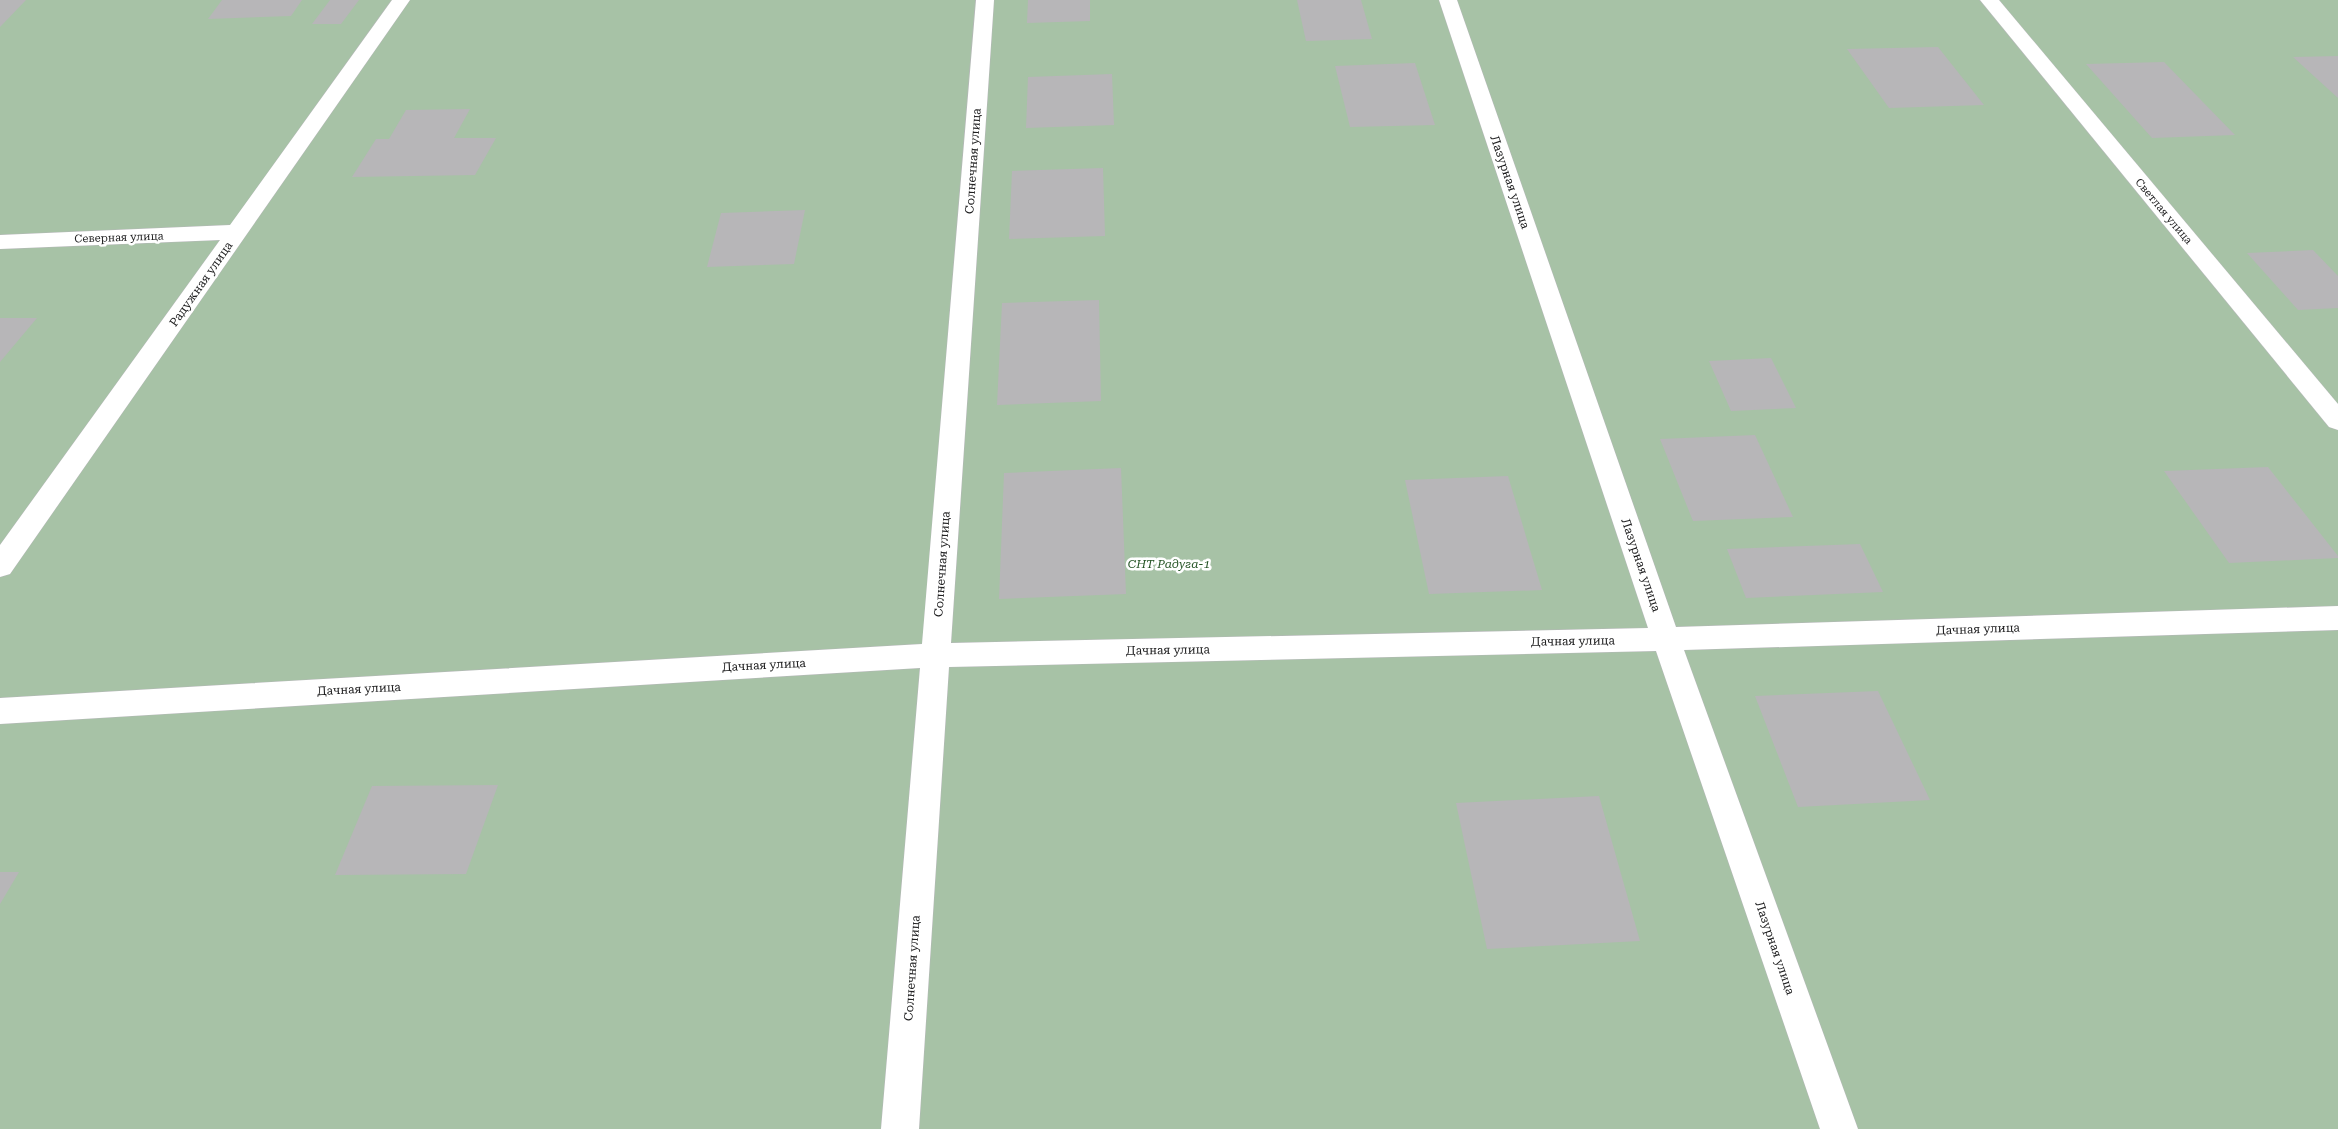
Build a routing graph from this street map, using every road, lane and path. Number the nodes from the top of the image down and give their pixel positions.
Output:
1 (401, 0) edge
2 (986, 0) edge
3 (1448, 0) edge
4 (1989, 0) edge
5 (238, 232) junction
6 (0, 242) edge
7 (2338, 421) edge
8 (0, 566) edge
9 (2338, 618) edge
10 (1666, 639) junction
11 (936, 655) junction
12 (0, 711) edge
13 (900, 1129) edge
14 (1839, 1129) edge

1 - 5 street, Радужная улица
2 - 11 street, Солнечная улица
3 - 10 street, Лазурная улица
4 - 7 street, Светлая улица
5 - 6 street, Северная улица
5 - 8 street, Радужная улица
9 - 10 street, Дачная улица
10 - 11 street, Дачная улица
10 - 14 street, Лазурная улица
11 - 12 street, Дачная улица
11 - 13 street, Солнечная улица

